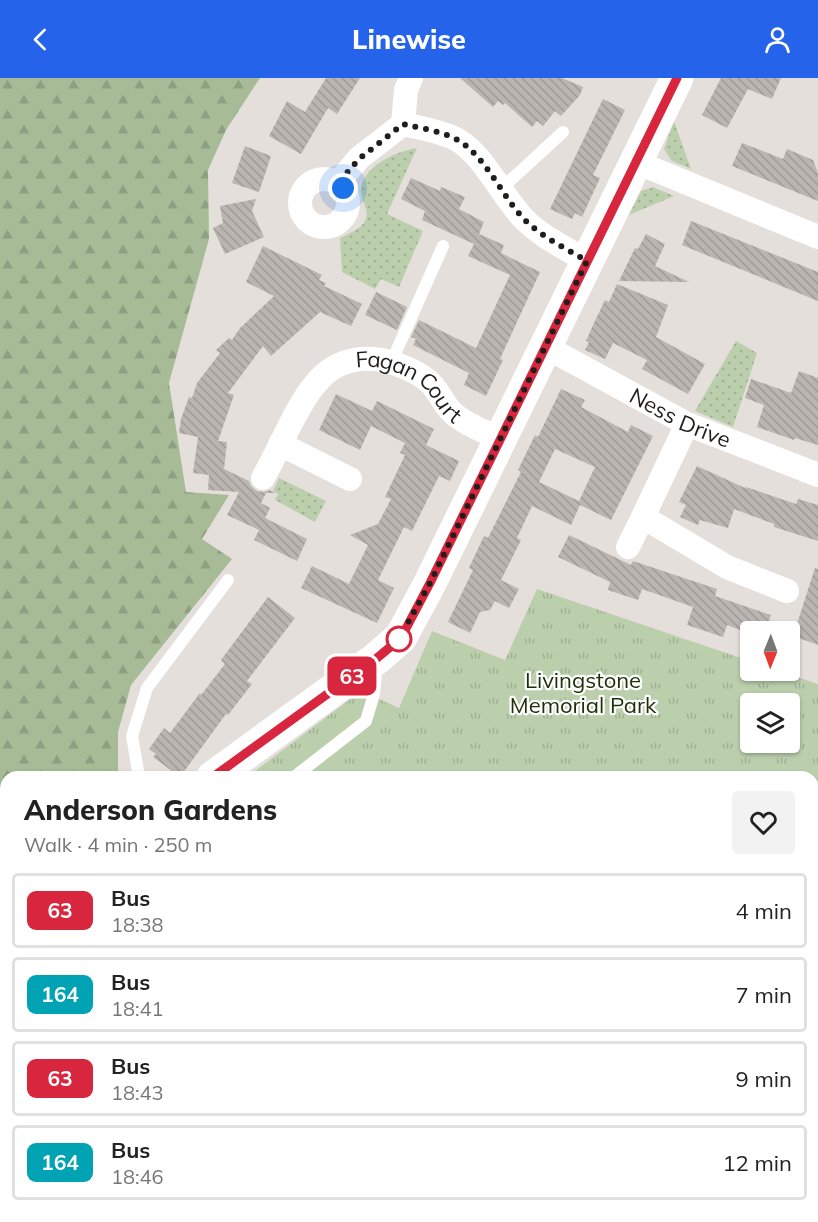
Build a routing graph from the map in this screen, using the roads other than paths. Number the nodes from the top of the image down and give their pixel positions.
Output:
1 (411, 78) edge
2 (677, 78) edge
3 (403, 124) junction
4 (562, 132) dead end
5 (636, 162) junction
6 (338, 183) dead end
7 (501, 189) junction
8 (818, 237) edge
9 (443, 246) dead end
10 (587, 261) junction
11 (546, 347) junction
12 (391, 363) junction
13 (687, 424) junction
14 (500, 439) junction
15 (280, 444) junction
16 (818, 476) edge
17 (263, 478) dead end
18 (350, 479) dead end
19 (643, 517) junction
20 (628, 547) dead end
21 (228, 580) dead end
22 (787, 591) dead end
23 (377, 658) junction
24 (138, 771) edge
25 (221, 771) edge
26 (302, 771) edge

1 - 3 street
2 - 5 street
3 - 6 street
3 - 7 street
4 - 7 lane
5 - 8 street
5 - 10 street
7 - 10 street
9 - 12 lane
10 - 11 street
11 - 13 street, Ness Drive
11 - 14 street
12 - 14 street, Fagan Court
12 - 15 street, Fagan Court
13 - 16 street, Ness Drive
13 - 19 street
14 - 23 street
15 - 17 street, Fagan Court
15 - 18 street
19 - 20 street
19 - 22 street
21 - 24 lane
23 - 25 street
23 - 26 lane

